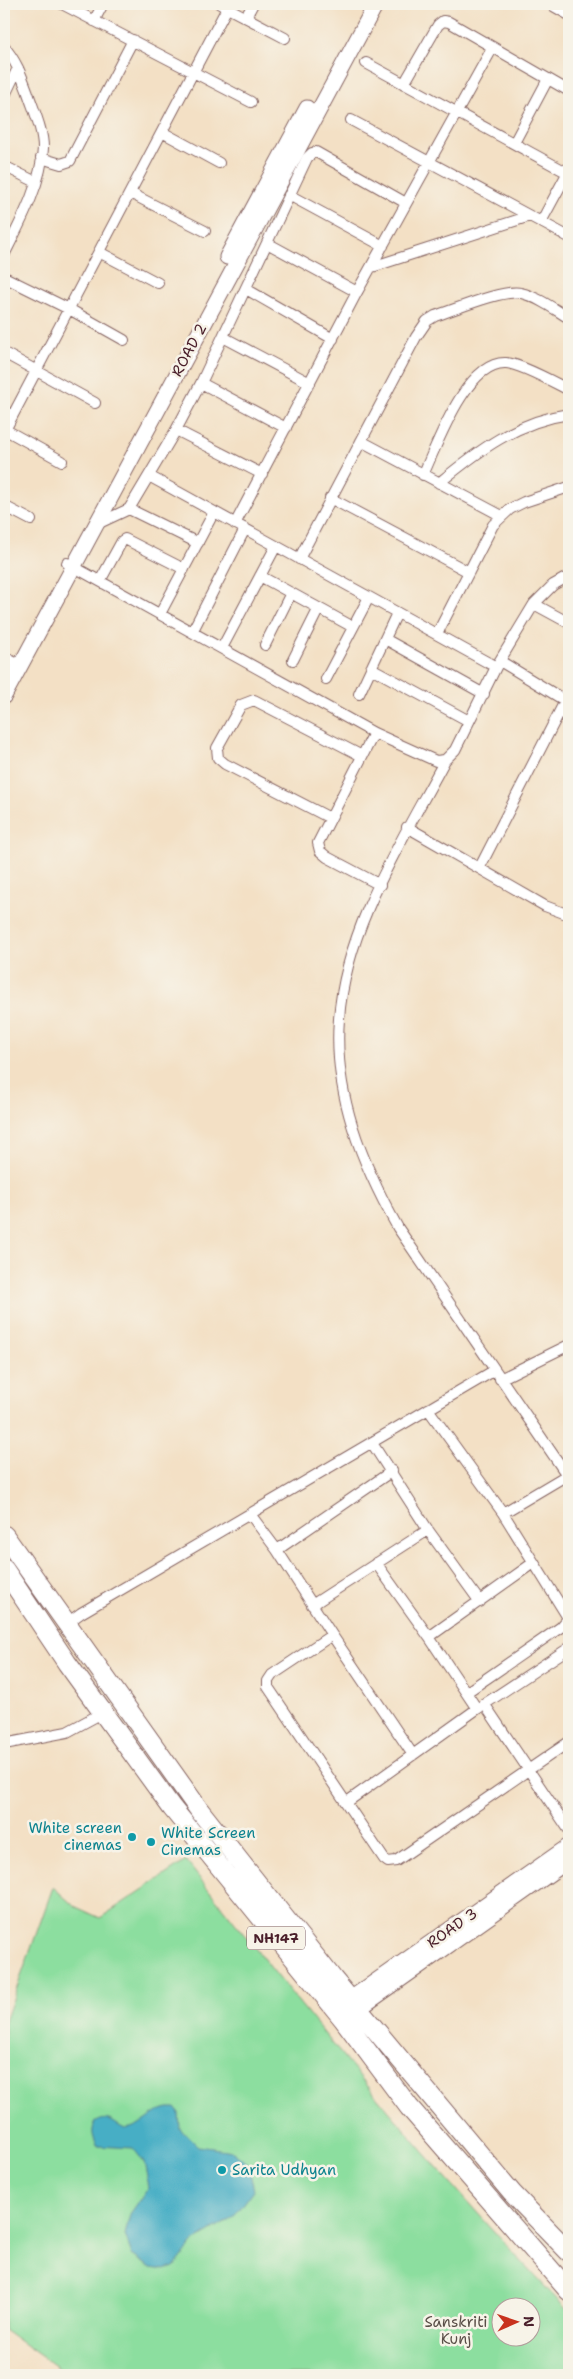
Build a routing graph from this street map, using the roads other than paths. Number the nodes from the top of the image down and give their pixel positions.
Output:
1 (62, 4) edge
2 (103, 4) edge
3 (253, 4) edge
4 (365, 4) edge
5 (376, 4) edge
6 (554, 4) edge
7 (224, 6) edge
8 (569, 12) edge
9 (246, 18) junction
10 (94, 20) junction
11 (285, 38) dead end
12 (132, 40) junction
13 (4, 46) edge
14 (493, 47) junction
15 (366, 63) dead end
16 (18, 68) junction
17 (194, 72) junction
18 (548, 79) junction
19 (404, 84) junction
20 (569, 91) edge
21 (4, 97) edge
22 (251, 102) dead end
23 (457, 112) junction
24 (351, 120) dead end
25 (162, 132) junction
26 (514, 143) junction
27 (41, 158) junction
28 (428, 161) junction
29 (218, 163) dead end
30 (4, 166) edge
31 (569, 171) edge
32 (36, 182) junction
33 (130, 193) junction
34 (289, 195) junction
35 (406, 203) junction
36 (530, 216) junction
37 (541, 222) junction
38 (205, 231) dead end
39 (569, 237) edge
40 (267, 243) junction
41 (383, 246) junction
42 (5, 250) edge
43 (99, 252) junction
44 (372, 267) junction
45 (4, 277) edge
46 (158, 283) dead end
47 (246, 289) junction
48 (357, 292) junction
49 (69, 309) junction
50 (569, 318) edge
51 (223, 337) junction
52 (124, 340) dead end
53 (333, 340) junction
54 (4, 353) edge
55 (37, 370) junction
56 (201, 383) junction
57 (310, 383) junction
58 (569, 390) edge
59 (95, 403) dead end
60 (569, 414) edge
61 (286, 428) junction
62 (4, 430) edge
63 (176, 430) junction
64 (361, 441) junction
65 (62, 461) dead end
66 (262, 474) junction
67 (423, 475) junction
68 (149, 476) junction
69 (439, 483) junction
70 (569, 487) edge
71 (330, 498) junction
72 (4, 506) edge
73 (130, 509) junction
74 (214, 512) junction
75 (502, 516) junction
76 (31, 520) dead end
77 (97, 524) junction
78 (240, 526) junction
79 (198, 543) junction
80 (276, 546) junction
81 (299, 559) junction
82 (70, 565) junction
83 (184, 569) junction
84 (469, 572) junction
85 (260, 576) junction
86 (569, 576) edge
87 (100, 581) junction
88 (291, 593) junction
89 (369, 597) junction
90 (534, 604) junction
91 (319, 608) junction
92 (398, 613) junction
93 (160, 614) junction
94 (569, 623) edge
95 (353, 627) junction
96 (192, 632) junction
97 (437, 634) junction
98 (385, 639) junction
99 (265, 645) dead end
100 (222, 648) junction
101 (293, 660) dead end
102 (12, 661) edge
103 (498, 664) junction
104 (371, 668) junction
105 (4, 678) edge
106 (326, 679) dead end
107 (359, 694) dead end
108 (484, 694) junction
109 (4, 696) edge
110 (567, 702) edge
111 (470, 722) junction
112 (374, 732) junction
113 (362, 756) junction
114 (445, 760) junction
115 (330, 818) junction
116 (407, 827) junction
117 (480, 867) junction
118 (380, 885) junction
119 (569, 915) edge
120 (569, 1345) edge
121 (498, 1374) junction
122 (428, 1409) junction
123 (372, 1443) junction
124 (392, 1472) junction
125 (568, 1477) edge
126 (250, 1514) junction
127 (503, 1514) junction
128 (428, 1530) junction
129 (4, 1536) edge
130 (277, 1550) junction
131 (376, 1563) junction
132 (533, 1563) junction
133 (4, 1569) edge
134 (480, 1602) junction
135 (312, 1606) junction
136 (66, 1624) junction
137 (332, 1635) junction
138 (429, 1637) junction
139 (569, 1648) edge
140 (467, 1692) junction
141 (481, 1707) junction
142 (130, 1713) junction
143 (107, 1719) junction
144 (569, 1742) edge
145 (4, 1744) edge
146 (413, 1754) junction
147 (529, 1769) junction
148 (347, 1802) junction
149 (569, 1830) edge
150 (569, 1846) edge
151 (569, 1860) edge
152 (347, 2010) junction
153 (569, 2252) edge
154 (569, 2291) edge

1 - 10 street
2 - 10 street
3 - 9 street
4 - 82 street, ROAD 2
5 - 77 street, ROAD 2
6 - 8 street
7 - 9 street
7 - 17 street
9 - 11 street
10 - 12 street
12 - 17 street
12 - 27 street
13 - 16 street
14 - 18 street
14 - 19 street
14 - 23 street
15 - 19 street
16 - 21 street
16 - 27 street
17 - 22 street
17 - 25 street
18 - 20 street
18 - 26 street
19 - 23 street
23 - 26 street
23 - 28 street
24 - 28 street
25 - 29 street
25 - 33 street
26 - 31 street
27 - 32 street
28 - 35 street
28 - 36 street
30 - 32 street
31 - 37 street
32 - 42 street
33 - 38 street
33 - 43 street
34 - 35 street
34 - 40 street
34 - 41 street
35 - 41 street
36 - 37 street
36 - 44 street
37 - 39 street
40 - 47 street
40 - 48 street
41 - 44 street
43 - 46 street
43 - 49 street
44 - 48 street
45 - 49 street
47 - 51 street
47 - 53 street
48 - 53 street
49 - 52 street
49 - 55 street
50 - 64 street
51 - 56 street
51 - 57 street
53 - 57 street
54 - 55 street
55 - 59 street
55 - 62 street
56 - 61 street
56 - 63 street
57 - 61 street
58 - 67 street
60 - 69 street
61 - 66 street
62 - 65 street
63 - 66 street
63 - 68 street
64 - 67 street
64 - 71 street
66 - 78 street
67 - 69 street
68 - 73 street
68 - 74 street
69 - 75 street
70 - 75 street
71 - 81 street
71 - 84 street
72 - 76 street
73 - 77 street
73 - 79 street
74 - 78 street
74 - 79 street
75 - 84 street
77 - 82 street, ROAD 2
78 - 80 street
78 - 96 street
79 - 83 street
80 - 81 street
80 - 85 street
81 - 89 street
82 - 87 street
82 - 102 street, ROAD 2
83 - 87 street
83 - 93 street
84 - 97 street
85 - 88 street
85 - 100 street
86 - 90 street
87 - 93 street
88 - 91 street
88 - 99 street
89 - 92 street
89 - 95 street
90 - 94 street
90 - 103 street
91 - 95 street
91 - 101 street
92 - 97 street
92 - 98 street
93 - 96 street
95 - 106 street
96 - 100 street
97 - 103 street
98 - 104 street
98 - 108 street
100 - 112 street
102 - 105 street, ROAD 2
102 - 109 street, ROAD 2
103 - 108 street
103 - 110 street
104 - 107 street
104 - 111 street
108 - 111 street
110 - 117 street
111 - 114 street
112 - 113 street
112 - 114 street
113 - 115 street
113 - 115 street
114 - 116 street
115 - 118 street
116 - 117 street
116 - 118 street
117 - 119 street
118 - 121 street
120 - 121 street
121 - 122 street
121 - 125 street
122 - 123 street
122 - 127 street
123 - 124 street
123 - 126 street
124 - 128 street
124 - 130 street
125 - 127 street
126 - 130 street
126 - 136 street
127 - 132 street
128 - 131 street
128 - 134 street
129 - 136 highway, NH147
130 - 135 street
131 - 135 street
131 - 138 street
132 - 134 street
132 - 140 street
133 - 143 highway, NH147
134 - 138 street
135 - 137 street
136 - 142 highway, NH147
137 - 146 street
137 - 148 street
138 - 140 street
139 - 141 street
140 - 141 street
141 - 146 street
141 - 147 street
142 - 143 highway
142 - 152 highway, NH147
143 - 145 street
143 - 152 highway, NH147
144 - 147 street
146 - 148 street
147 - 148 street
147 - 149 street
150 - 152 street, ROAD 3
151 - 152 street, ROAD 3
152 - 153 highway, NH147
152 - 154 highway, NH147

